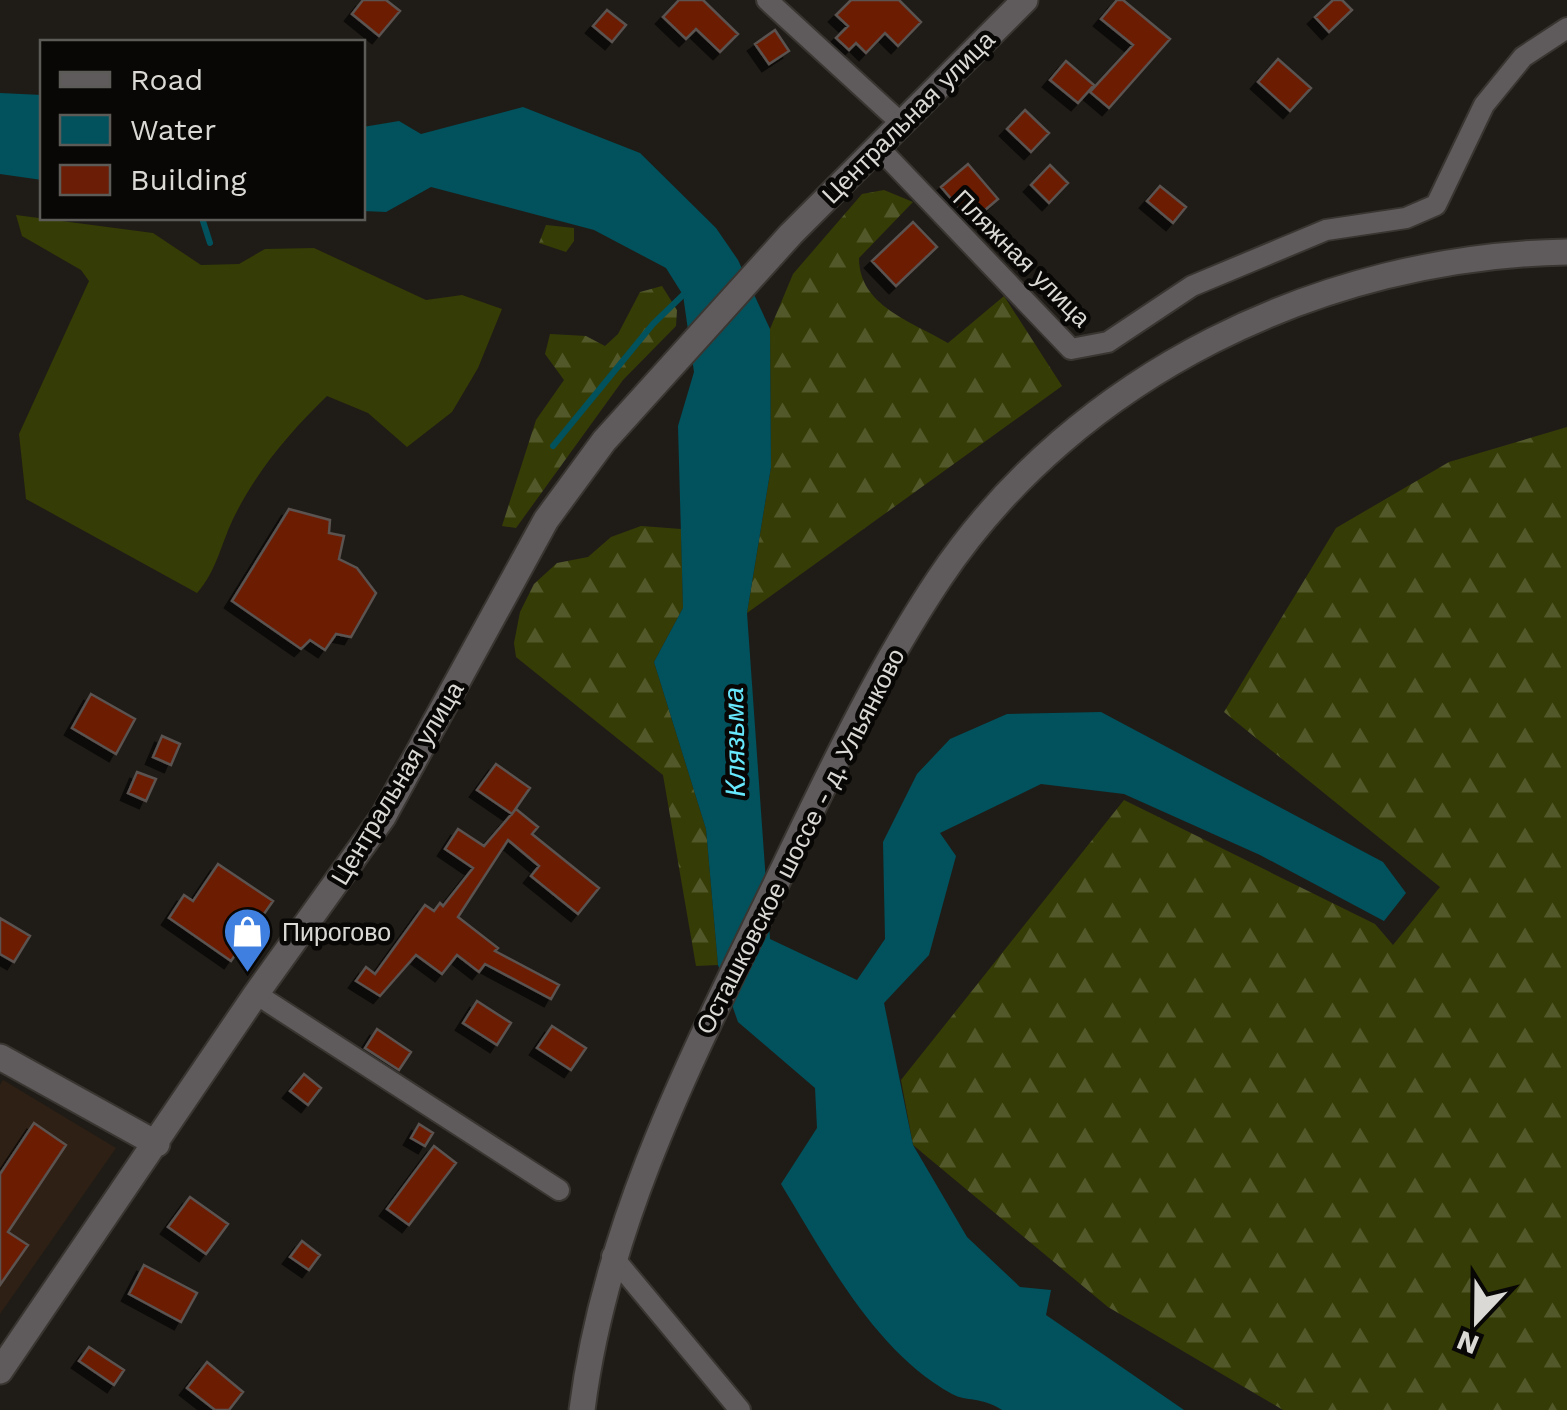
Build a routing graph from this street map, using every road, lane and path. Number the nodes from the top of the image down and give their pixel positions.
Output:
1 (767, 0) edge
2 (1025, 0) edge
3 (1567, 28) edge
4 (900, 122) junction
5 (878, 146) junction
6 (1567, 252) edge
7 (256, 994) junction
8 (0, 1057) edge
9 (157, 1144) junction
10 (559, 1190) dead end
11 (612, 1256) junction
12 (0, 1370) edge
13 (582, 1410) edge
14 (740, 1410) edge

1 - 4 street
2 - 4 street, Центральная улица
3 - 5 street, Пляжная улица
4 - 5 street, Центральная улица
5 - 7 street, Центральная улица
6 - 11 street, Осташковское шоссе - д. Ульянково
7 - 9 street, Центральная улица
7 - 10 street
8 - 9 street
9 - 12 street, Центральная улица
11 - 13 street, Осташковское шоссе - д. Ульянково
11 - 14 street

